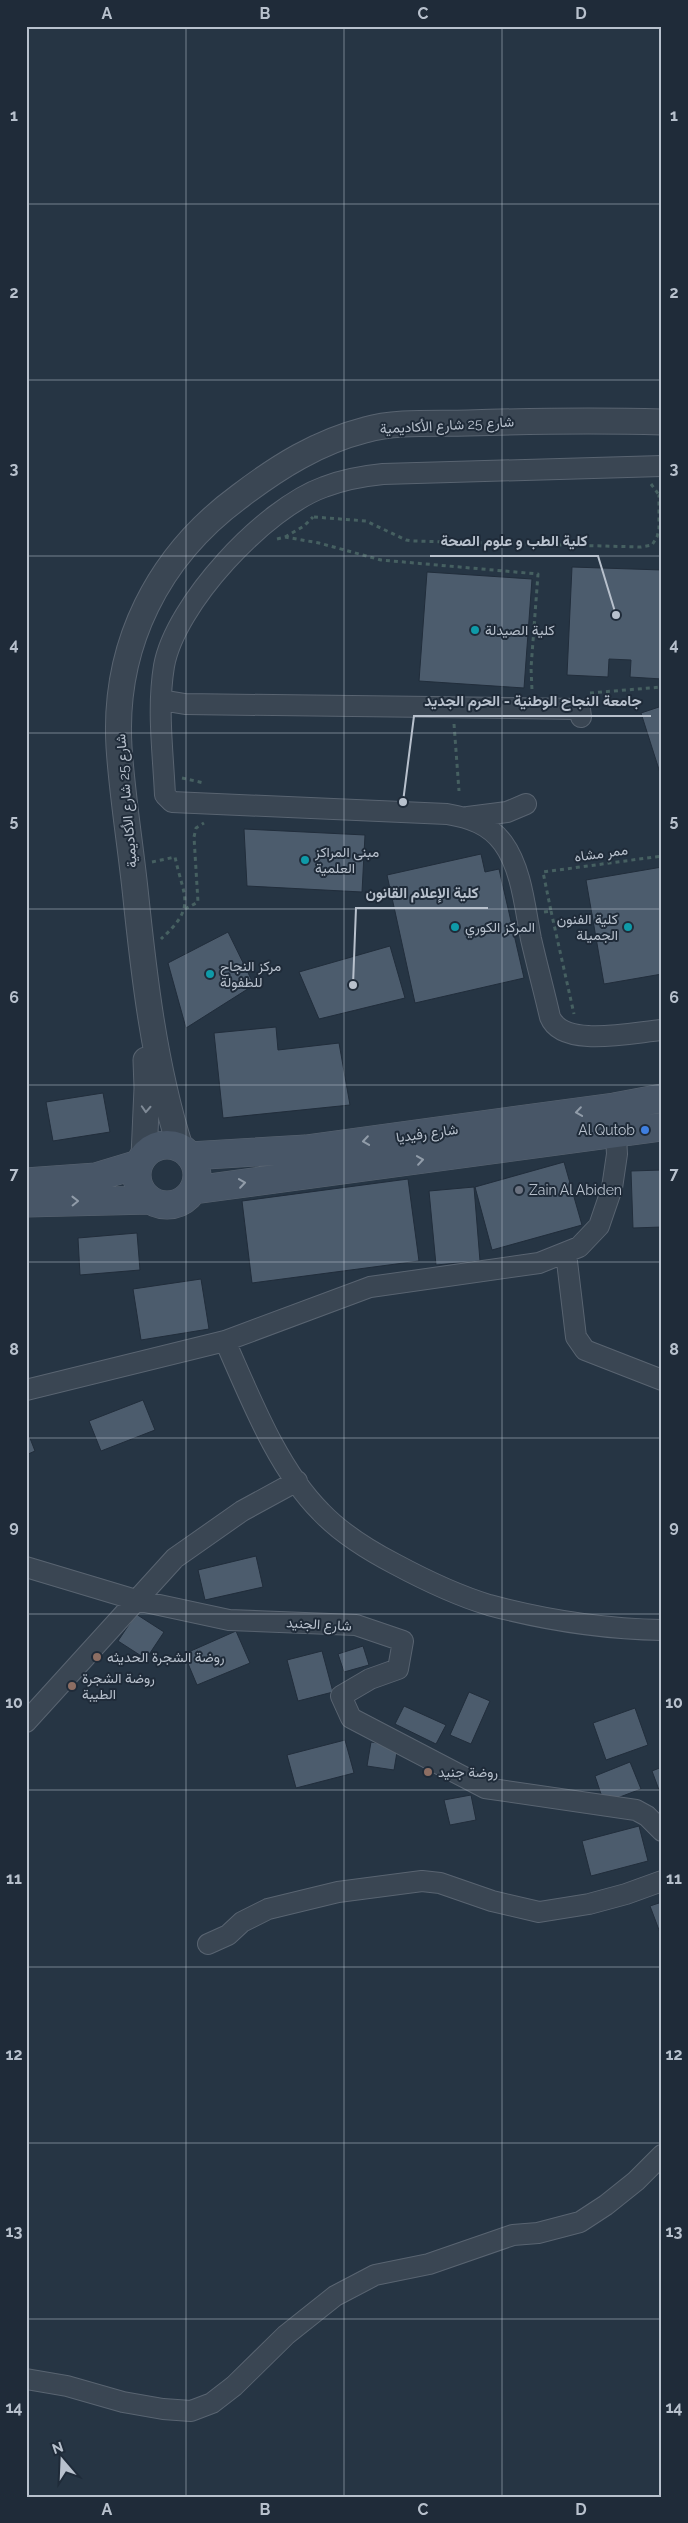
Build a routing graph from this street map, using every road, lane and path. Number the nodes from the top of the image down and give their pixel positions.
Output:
1 (662, 422) edge
2 (662, 466) edge
3 (662, 492) edge
4 (314, 517) dead end
5 (272, 541) dead end
6 (534, 694) dead end
7 (161, 700) junction
8 (453, 707) junction
9 (581, 717) dead end
10 (180, 776) dead end
11 (210, 784) dead end
12 (459, 791) dead end
13 (526, 804) dead end
14 (468, 817) junction
15 (214, 823) dead end
16 (662, 856) edge
17 (185, 909) dead end
18 (551, 911) junction
19 (541, 913) dead end
20 (142, 955) junction
21 (576, 1019) dead end
22 (662, 1030) edge
23 (662, 1098) edge
24 (614, 1107) junction
25 (662, 1127) edge
26 (617, 1134) junction
27 (185, 1152) junction
28 (141, 1160) junction
29 (26, 1182) edge
30 (194, 1190) junction
31 (150, 1200) junction
32 (26, 1203) edge
33 (566, 1253) junction
34 (224, 1341) junction
35 (662, 1380) edge
36 (26, 1390) edge
37 (296, 1481) junction
38 (26, 1567) edge
39 (136, 1600) junction
40 (662, 1630) edge
41 (26, 1722) edge
42 (662, 1832) edge
43 (662, 1881) edge
44 (208, 1944) dead end
45 (662, 2156) edge
46 (26, 2379) edge

1 - 20 street, شارع 25 شارع الأكاديمية
2 - 7 street
3 - 4 path
5 - 6 path
7 - 8 street
7 - 14 street
8 - 9 street
8 - 12 path
10 - 11 path
13 - 14 street
14 - 22 street
15 - 17 path
16 - 18 path, ممر مشاه
18 - 19 path
18 - 21 path
20 - 27 street
20 -> 28 street
23 - 24 main road, شارع رفيديا
24 - 26 street
24 -> 27 main road, شارع رفيديا
25 - 26 main road, شارع رفيديا
30 -> 26 main road, شارع رفيديا
26 - 33 street
27 - 28 main road
27 - 30 main road
28 - 29 main road
28 - 31 main road
30 - 31 main road
32 -> 31 main road
33 - 34 street
33 - 35 street
34 - 36 street
34 - 37 street
37 - 39 street
37 - 40 street
38 - 39 street, شارع الجنيد
39 - 41 street
39 - 42 street, شارع الجنيد
43 - 44 street
45 - 46 street

